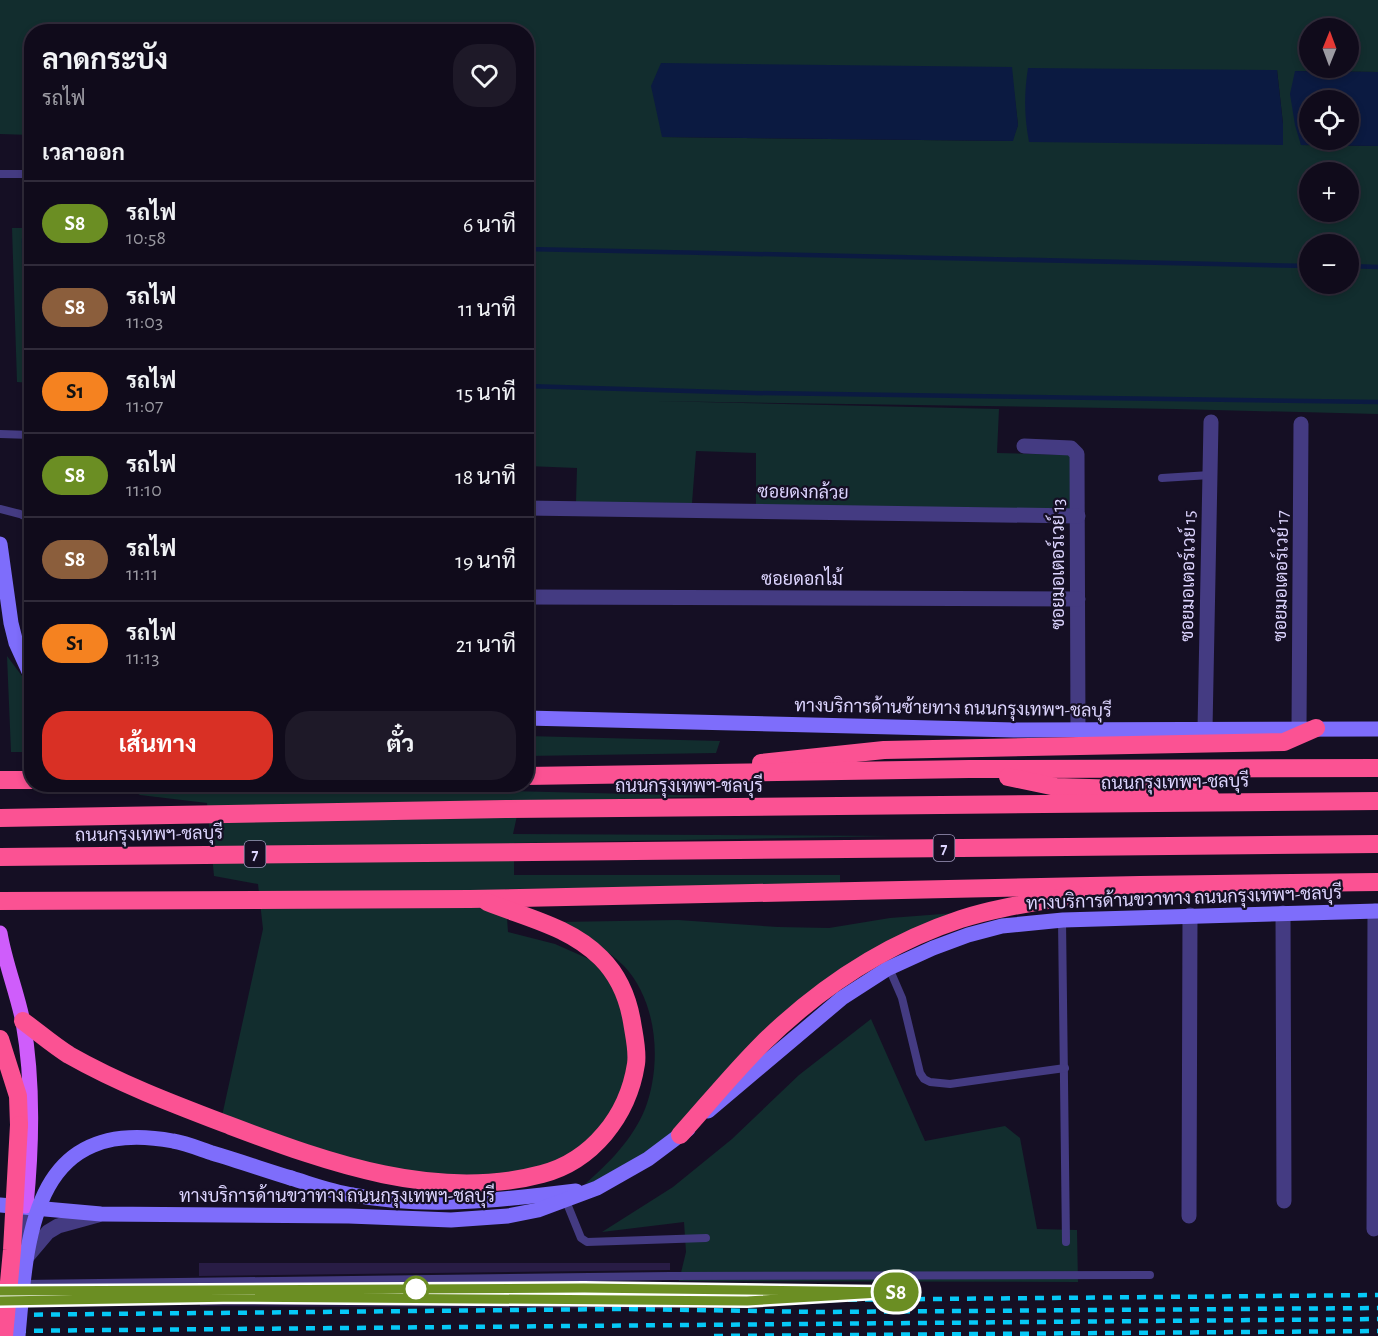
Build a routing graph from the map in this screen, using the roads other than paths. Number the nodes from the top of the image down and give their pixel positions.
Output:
1 (0, 174) edge
2 (24, 174) edge
3 (1211, 422) dead end
4 (1302, 424) dead end
5 (0, 434) edge
6 (24, 435) edge
7 (1024, 446) dead end
8 (1210, 475) junction
9 (1162, 478) dead end
10 (534, 508) edge
11 (0, 509) edge
12 (24, 516) edge
13 (1078, 516) junction
14 (0, 544) edge
15 (534, 597) edge
16 (1078, 599) junction
17 (0, 621) edge
18 (24, 661) edge
19 (24, 668) edge
20 (534, 718) edge
21 (1307, 728) junction
22 (1205, 729) junction
23 (1378, 729) edge
24 (1078, 731) junction
25 (1378, 768) edge
26 (969, 769) junction
27 (667, 774) junction
28 (534, 776) edge
29 (0, 780) edge
30 (24, 780) edge
31 (1378, 801) edge
32 (1225, 803) junction
33 (0, 818) edge
34 (1378, 844) edge
35 (0, 856) edge
36 (1378, 882) edge
37 (1140, 885) junction
38 (475, 899) junction
39 (0, 901) edge
40 (1376, 911) edge
41 (1283, 914) junction
42 (1190, 915) junction
43 (1062, 920) junction
44 (0, 933) edge
45 (889, 969) junction
46 (23, 1021) junction
47 (0, 1039) edge
48 (1065, 1068) junction
49 (680, 1135) junction
50 (597, 1188) junction
51 (566, 1201) junction
52 (1284, 1202) dead end
53 (0, 1205) edge
54 (26, 1206) junction
55 (101, 1214) junction
56 (1189, 1216) dead end
57 (1374, 1229) dead end
58 (706, 1238) dead end
59 (1066, 1242) dead end
60 (0, 1264) edge
61 (17, 1266) junction
62 (1150, 1275) dead end
63 (22, 1284) junction
64 (3, 1336) edge
65 (18, 1336) edge

1 - 2 lane
3 - 8 street, ซอยมอเตอร์เวย์ 15
4 - 21 street, ซอยมอเตอร์เวย์ 17
5 - 6 lane
7 - 13 street, ซอยมอเตอร์เวย์ 13
8 - 9 lane
8 - 22 street, ซอยมอเตอร์เวย์ 15
10 - 13 street, ซอยดงกล้วย
11 - 12 lane
13 - 16 street, ซอยมอเตอร์เวย์ 13
14 - 18 main road
15 - 16 street, ซอยดอกไม้
16 - 24 street, ซอยมอเตอร์เวย์ 13
17 - 19 main road
20 - 24 main road, ทางบริการด้านซ้ายทาง ถนนกรุงเทพฯ-ชลบุรี
21 - 22 main road, ทางบริการด้านซ้ายทาง ถนนกรุงเทพฯ-ชลบุรี
21 - 23 main road, ทางบริการด้านซ้ายทาง ถนนกรุงเทพฯ-ชลบุรี
21 - 27 highway
22 - 24 main road, ทางบริการด้านซ้ายทาง ถนนกรุงเทพฯ-ชลบุรี
25 - 26 highway
26 - 27 highway
26 - 32 highway
27 - 28 highway
29 - 30 highway
31 - 32 highway, ถนนกรุงเทพฯ-ชลบุรี
32 - 33 highway, ถนนกรุงเทพฯ-ชลบุรี
34 - 35 highway, ถนนกรุงเทพฯ-ชลบุรี / 7
36 - 37 highway
37 - 38 highway
37 - 49 highway
38 - 39 highway
38 - 46 highway
40 - 41 main road, ทางบริการด้านขวาทาง ถนนกรุงเทพฯ-ชลบุรี
40 - 57 street
41 - 42 main road, ทางบริการด้านขวาทาง ถนนกรุงเทพฯ-ชลบุรี
41 - 52 street
42 - 43 main road, ทางบริการด้านขวาทาง ถนนกรุงเทพฯ-ชลบุรี
42 - 56 street
43 - 45 main road, ทางบริการด้านขวาทาง ถนนกรุงเทพฯ-ชลบุรี
43 - 48 lane
44 - 46 main road
45 - 48 lane
45 - 49 main road, ทางบริการด้านขวาทาง ถนนกรุงเทพฯ-ชลบุรี
46 - 54 main road
47 - 64 highway, bridge
48 - 59 lane
49 - 50 main road, ทางบริการด้านขวาทาง ถนนกรุงเทพฯ-ชลบุรี
50 - 51 main road, ทางบริการด้านขวาทาง ถนนกรุงเทพฯ-ชลบุรี
50 - 65 main road, bridge
51 - 55 main road, ทางบริการด้านขวาทาง ถนนกรุงเทพฯ-ชลบุรี
51 - 58 lane
53 - 54 main road, ทางบริการด้านขวาทาง ถนนกรุงเทพฯ-ชลบุรี
54 - 55 main road, ทางบริการด้านขวาทาง ถนนกรุงเทพฯ-ชลบุรี
54 - 61 street
55 - 61 street
60 - 61 street
61 - 63 street
62 - 63 lane
63 - 64 street

